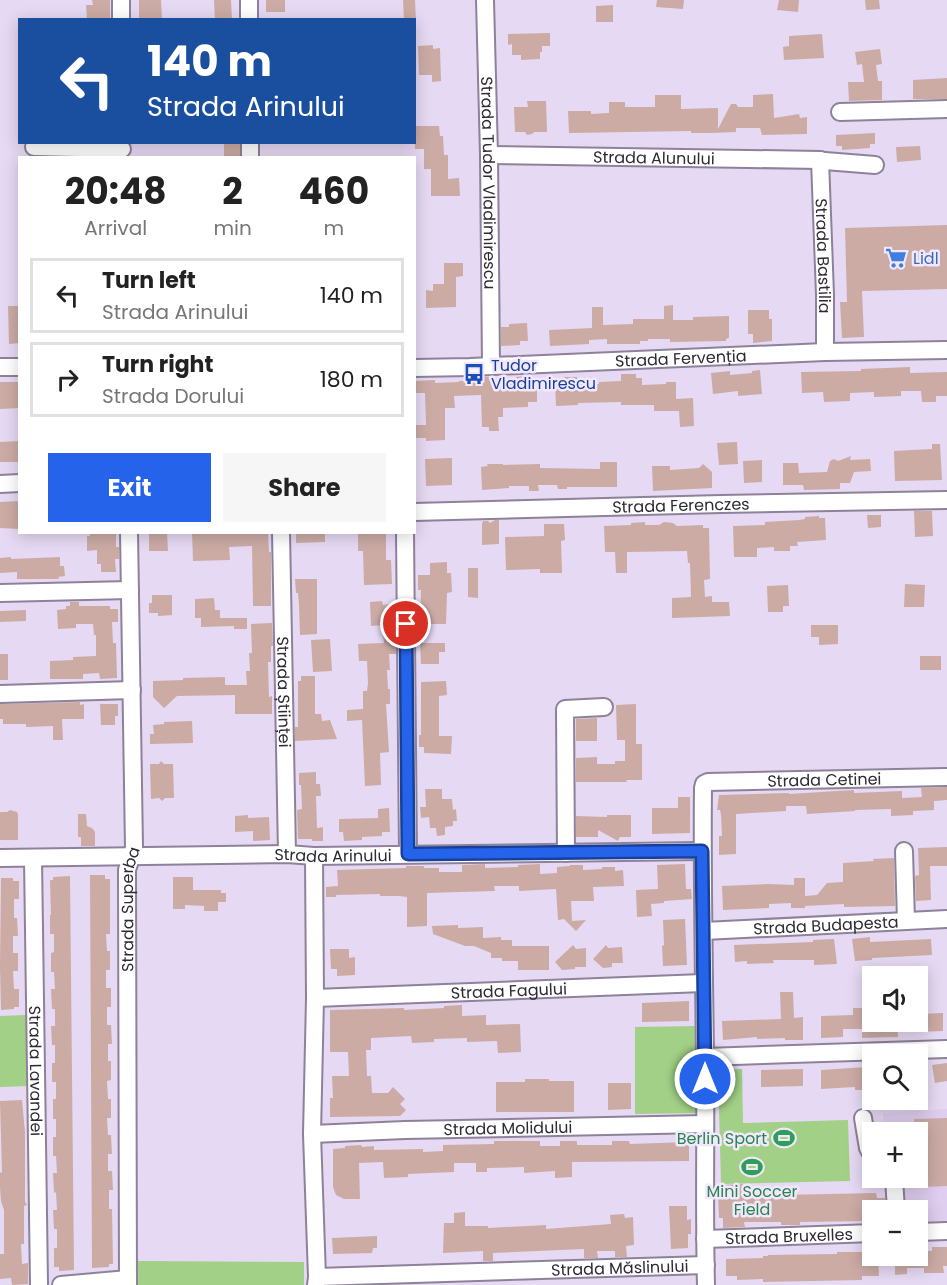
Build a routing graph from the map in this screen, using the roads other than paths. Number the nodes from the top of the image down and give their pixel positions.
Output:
1 (121, 0) edge
2 (249, 0) edge
3 (485, 0) edge
4 (122, 18) edge
5 (249, 18) edge
6 (947, 109) edge
7 (840, 112) dead end
8 (34, 147) dead end
9 (122, 150) edge
10 (489, 155) junction
11 (820, 160) junction
12 (875, 165) dead end
13 (947, 350) edge
14 (825, 352) junction
15 (491, 366) junction
16 (0, 367) edge
17 (18, 367) edge
18 (416, 368) edge
19 (18, 483) edge
20 (0, 484) edge
21 (947, 500) edge
22 (416, 512) edge
23 (129, 534) edge
24 (281, 534) edge
25 (405, 534) edge
26 (130, 590) junction
27 (0, 593) edge
28 (132, 690) junction
29 (0, 694) edge
30 (604, 707) dead end
31 (946, 777) edge
32 (702, 851) junction
33 (904, 851) dead end
34 (566, 853) junction
35 (287, 854) junction
36 (408, 854) junction
37 (132, 856) junction
38 (314, 856) junction
39 (0, 858) edge
40 (33, 858) junction
41 (947, 919) edge
42 (906, 921) junction
43 (704, 931) junction
44 (703, 983) junction
45 (315, 998) junction
46 (947, 1049) edge
47 (705, 1057) junction
48 (863, 1118) dead end
49 (864, 1122) edge
50 (705, 1124) junction
51 (312, 1134) junction
52 (947, 1231) edge
53 (928, 1232) edge
54 (862, 1233) edge
55 (705, 1239) junction
56 (706, 1265) junction
57 (316, 1281) edge
58 (128, 1282) edge
59 (39, 1285) edge
60 (62, 1285) edge
61 (706, 1285) edge

1 - 4 street
2 - 5 street
3 - 10 street, Strada Tudor Vladimirescu
6 - 7 street
8 - 9 street
10 - 11 street, Strada Alunului
10 - 15 street, Strada Tudor Vladimirescu
11 - 12 street, Strada Alunului
11 - 14 street, Strada Bastilia
13 - 14 street, Strada Fervenția
14 - 15 street, Strada Fervenția
15 - 18 street, Strada Fervenția
16 - 17 street
19 - 20 street
21 - 22 street, Strada Ferenczes
23 - 26 street, Strada Superba
24 - 35 street, Strada Științei
25 - 36 street
26 - 27 street
26 - 28 street, Strada Superba
28 - 29 street
28 - 37 street, Strada Superba
30 - 34 street
31 - 32 street, Strada Cetinei
32 - 34 street, Strada Arinului
32 - 43 street
33 - 42 street
34 - 36 street, Strada Arinului
35 - 37 street, Strada Arinului
35 - 38 street, Strada Arinului
36 - 38 street, Strada Arinului
37 - 40 street, Strada Arinului
37 - 58 street, Strada Superba
38 - 45 street
39 - 40 street, Strada Arinului
40 - 59 street, Strada Lavandei
41 - 42 street, Strada Budapesta
42 - 43 street, Strada Budapesta
43 - 44 street
44 - 45 street, Strada Fagului
44 - 47 street
45 - 51 street
46 - 47 street
47 - 50 street
48 - 49 street
50 - 51 street, Strada Molidului
50 - 55 street
51 - 57 street
52 - 53 street
54 - 55 street, Strada Bruxelles
55 - 56 street
56 - 57 street, Strada Măslinului
56 - 61 street
58 - 60 street

